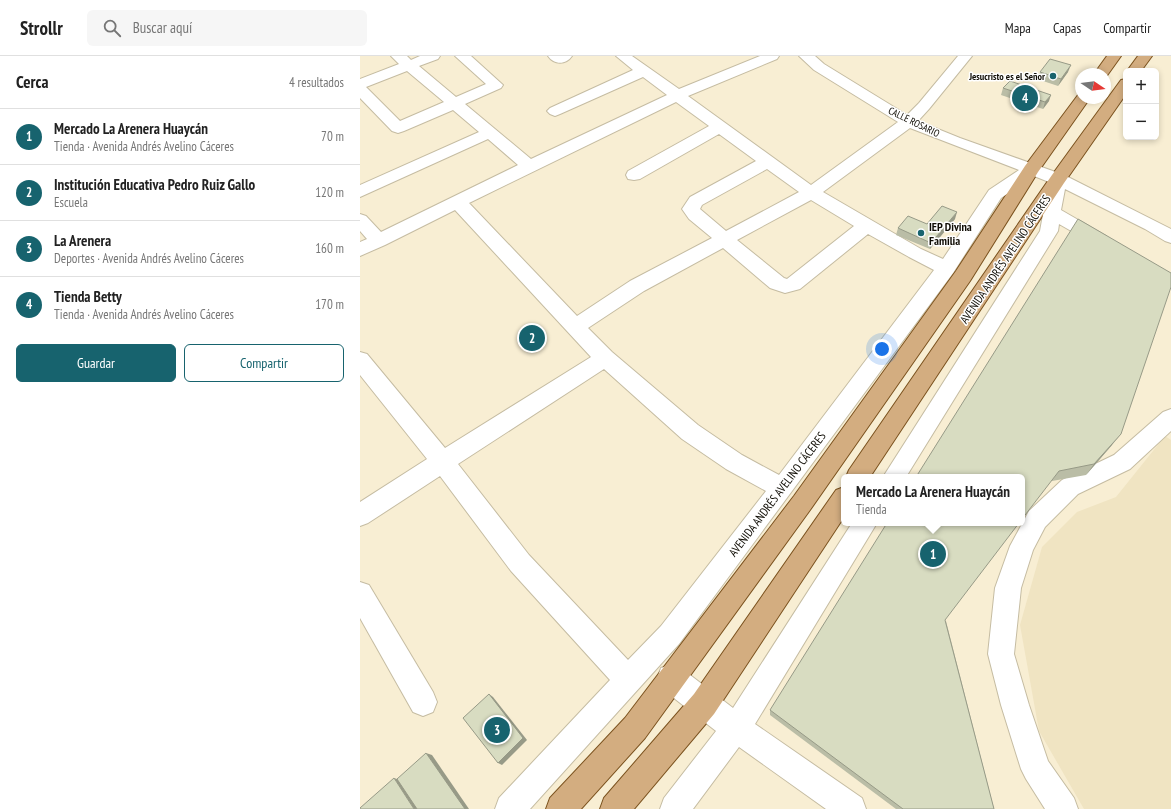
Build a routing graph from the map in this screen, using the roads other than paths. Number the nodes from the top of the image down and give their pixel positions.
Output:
1 (433, 56) edge
2 (462, 56) edge
3 (555, 56) edge
4 (565, 56) edge
5 (623, 56) edge
6 (772, 56) edge
7 (806, 56) edge
8 (1114, 56) edge
9 (1143, 56) edge
10 (959, 58) edge
11 (404, 61) edge
12 (1105, 68) edge
13 (1136, 68) edge
14 (644, 71) junction
15 (360, 84) edge
16 (1123, 87) edge
17 (360, 88) edge
18 (678, 95) junction
19 (454, 104) junction
20 (1079, 104) edge
21 (555, 111) dead end
22 (908, 122) junction
23 (721, 126) junction
24 (489, 133) junction
25 (769, 162) junction
26 (529, 166) junction
27 (1031, 170) junction
28 (634, 175) dead end
29 (1058, 179) junction
30 (360, 192) edge
31 (811, 193) junction
32 (458, 202) junction
33 (1052, 213) junction
34 (360, 220) edge
35 (868, 225) junction
36 (1171, 237) edge
37 (724, 240) junction
38 (379, 241) junction
39 (1115, 248) edge
40 (360, 250) edge
41 (946, 268) junction
42 (576, 326) junction
43 (606, 358) junction
44 (360, 360) edge
45 (367, 381) edge
46 (1170, 420) edge
47 (442, 461) junction
48 (859, 474) edge
49 (896, 474) edge
50 (782, 488) junction
51 (841, 501) edge
52 (360, 515) edge
53 (864, 526) edge
54 (360, 594) edge
55 (671, 678) junction
56 (629, 681) junction
57 (423, 702) dead end
58 (704, 704) junction
59 (736, 728) junction
60 (839, 806) edge
61 (510, 809) edge
62 (561, 809) edge
63 (615, 809) edge
64 (674, 809) edge
65 (1063, 809) edge

1 - 11 street
2 - 19 street
3 - 4 street
5 - 14 street
6 - 18 street
7 - 22 street, CALLE ROSARIO
8 - 12 main road
9 - 13 main road
10 - 22 street
11 - 15 street
11 - 19 street
14 - 18 street
14 - 21 street
16 - 29 main road, AVENIDA ANDRÉS AVELINO CÁCERES
17 - 19 street
18 - 23 street
18 - 26 street
19 - 24 street
20 - 27 main road, AVENIDA ANDRÉS AVELINO CÁCERES
22 - 27 street, CALLE ROSARIO
22 - 31 street
23 - 25 street
23 - 28 street
24 - 26 street
24 - 30 street
25 - 31 street
25 - 37 street
26 - 32 street
27 - 29 street, CALLE ROSARIO
27 - 41 street, AVENIDA ANDRÉS AVELINO CÁCERES
27 - 55 main road, AVENIDA ANDRÉS AVELINO CÁCERES
29 - 33 street, AVENIDA ANDRÉS AVELINO CÁCERES
29 - 36 street
29 - 48 main road, AVENIDA ANDRÉS AVELINO CÁCERES
31 - 35 street
31 - 37 street
32 - 38 street
32 - 42 street
33 - 39 street
33 - 49 street, AVENIDA ANDRÉS AVELINO CÁCERES
34 - 38 street
35 - 37 street
35 - 41 street
37 - 42 street
38 - 40 street
41 - 50 street, AVENIDA ANDRÉS AVELINO CÁCERES
42 - 43 street
43 - 47 street
43 - 50 street
44 - 45 street
45 - 47 street
46 - 65 street
47 - 52 street
47 - 56 street
50 - 56 street, AVENIDA ANDRÉS AVELINO CÁCERES
51 - 58 main road
53 - 59 street
54 - 57 street
55 - 58 street
55 - 62 main road, AVENIDA ANDRÉS AVELINO CÁCERES
56 - 61 street, AVENIDA ANDRÉS AVELINO CÁCERES
58 - 59 street
58 - 63 main road
59 - 60 street
59 - 64 street

